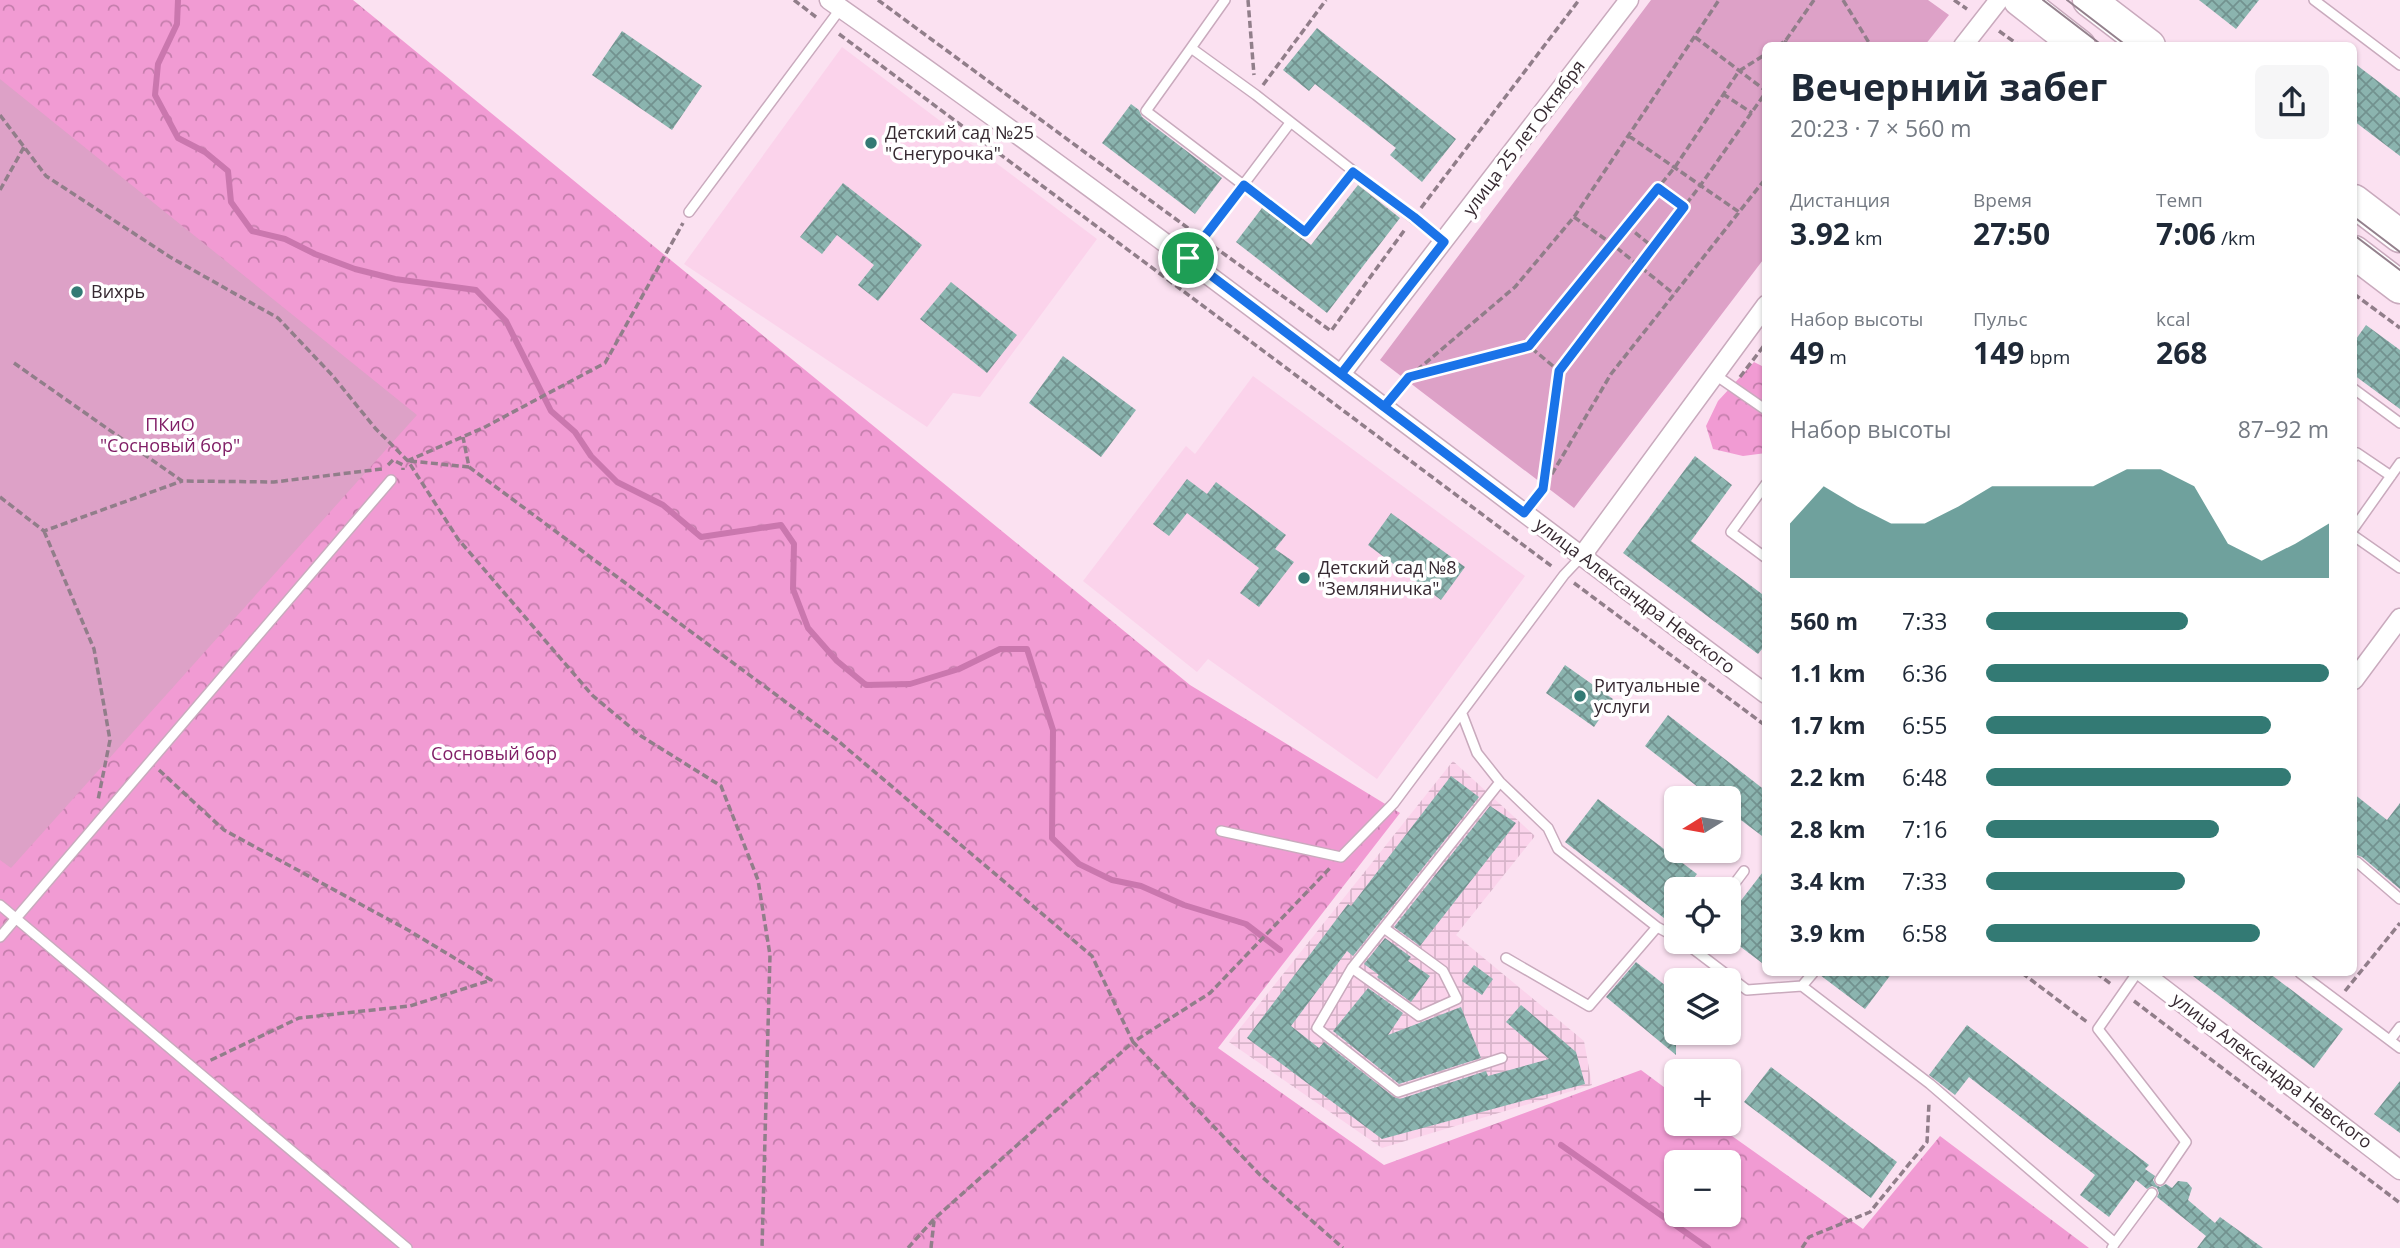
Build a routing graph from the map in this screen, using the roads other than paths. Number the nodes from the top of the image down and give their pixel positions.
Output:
1 (1225, 0) edge
2 (1629, 0) edge
3 (1999, 0) edge
4 (2020, 0) edge
5 (2089, 0) edge
6 (2314, 0) edge
7 (835, 4) edge
8 (1966, 42) edge
9 (2074, 42) edge
10 (2144, 42) edge
11 (1191, 48) junction
12 (2400, 65) edge
13 (1290, 122) junction
14 (1353, 172) junction
15 (1244, 185) junction
16 (2357, 203) edge
17 (689, 212) road end
18 (2400, 236) edge
19 (1444, 242) junction
20 (2357, 254) edge
21 (1188, 258) junction
22 (2400, 287) edge
23 (1762, 310) edge
24 (1341, 374) junction
25 (1714, 374) junction
26 (2357, 391) edge
27 (1762, 407) edge
28 (2400, 423) edge
29 (2357, 453) edge
30 (2400, 463) edge
31 (2391, 476) junction
32 (391, 480) dead end
33 (1762, 489) edge
34 (2357, 524) edge
35 (2357, 538) edge
36 (1762, 555) edge
37 (1581, 557) junction
38 (2400, 568) edge
39 (2400, 618) edge
40 (2357, 676) edge
41 (1762, 691) edge
42 (1462, 714) junction
43 (1500, 782) junction
44 (1221, 831) dead end
45 (2357, 865) edge
46 (1744, 871) dead end
47 (1740, 877) edge
48 (2400, 899) edge
49 (0, 905) edge
50 (16, 917) junction
51 (1657, 927) junction
52 (1384, 928) junction
53 (1664, 931) edge
54 (0, 937) edge
55 (1703, 954) edge
56 (1506, 958) dead end
57 (1352, 968) junction
58 (1810, 976) edge
59 (2135, 976) edge
60 (2147, 976) edge
61 (2304, 976) edge
62 (1802, 986) junction
63 (2400, 1027) edge
64 (2390, 1040) junction
65 (2400, 1048) edge
66 (1502, 1058) dead end
67 (2400, 1170) edge
68 (2160, 1180) dead end
69 (2152, 1193) dead end
70 (2114, 1246) edge
71 (407, 1248) edge

1 - 11 lane
2 - 19 street, улица 25 лет Октября
3 - 8 street
4 - 9 highway
5 - 10 highway
6 - 12 lane
7 - 17 lane
7 - 21 street, улица Александра Невского
11 - 13 lane
11 - 15 lane
13 - 14 lane
13 - 15 lane
14 - 15 lane
14 - 19 lane
15 - 21 lane
16 - 18 highway
19 - 24 street, улица 25 лет Октября
20 - 22 highway
21 - 24 street, улица Александра Невского
23 - 25 street
24 - 37 street, улица Александра Невского
25 - 27 lane
25 - 37 street
26 - 28 lane
29 - 31 lane
30 - 31 lane
31 - 34 lane
32 - 50 lane
33 - 36 lane
35 - 38 lane
37 - 41 street, улица Александра Невского
37 - 42 lane
39 - 40 street
42 - 43 lane
42 - 44 lane
43 - 51 lane
43 - 52 lane
45 - 48 lane
46 - 47 lane
49 - 50 lane
50 - 54 lane
50 - 71 lane
51 - 53 lane
51 - 56 lane
52 - 57 lane
52 - 57 lane
55 - 62 lane
57 - 66 lane
58 - 62 lane
59 - 68 lane
60 - 67 street, улица Александра Невского
61 - 64 lane
62 - 70 lane
63 - 64 lane
64 - 65 lane
69 - 70 lane

